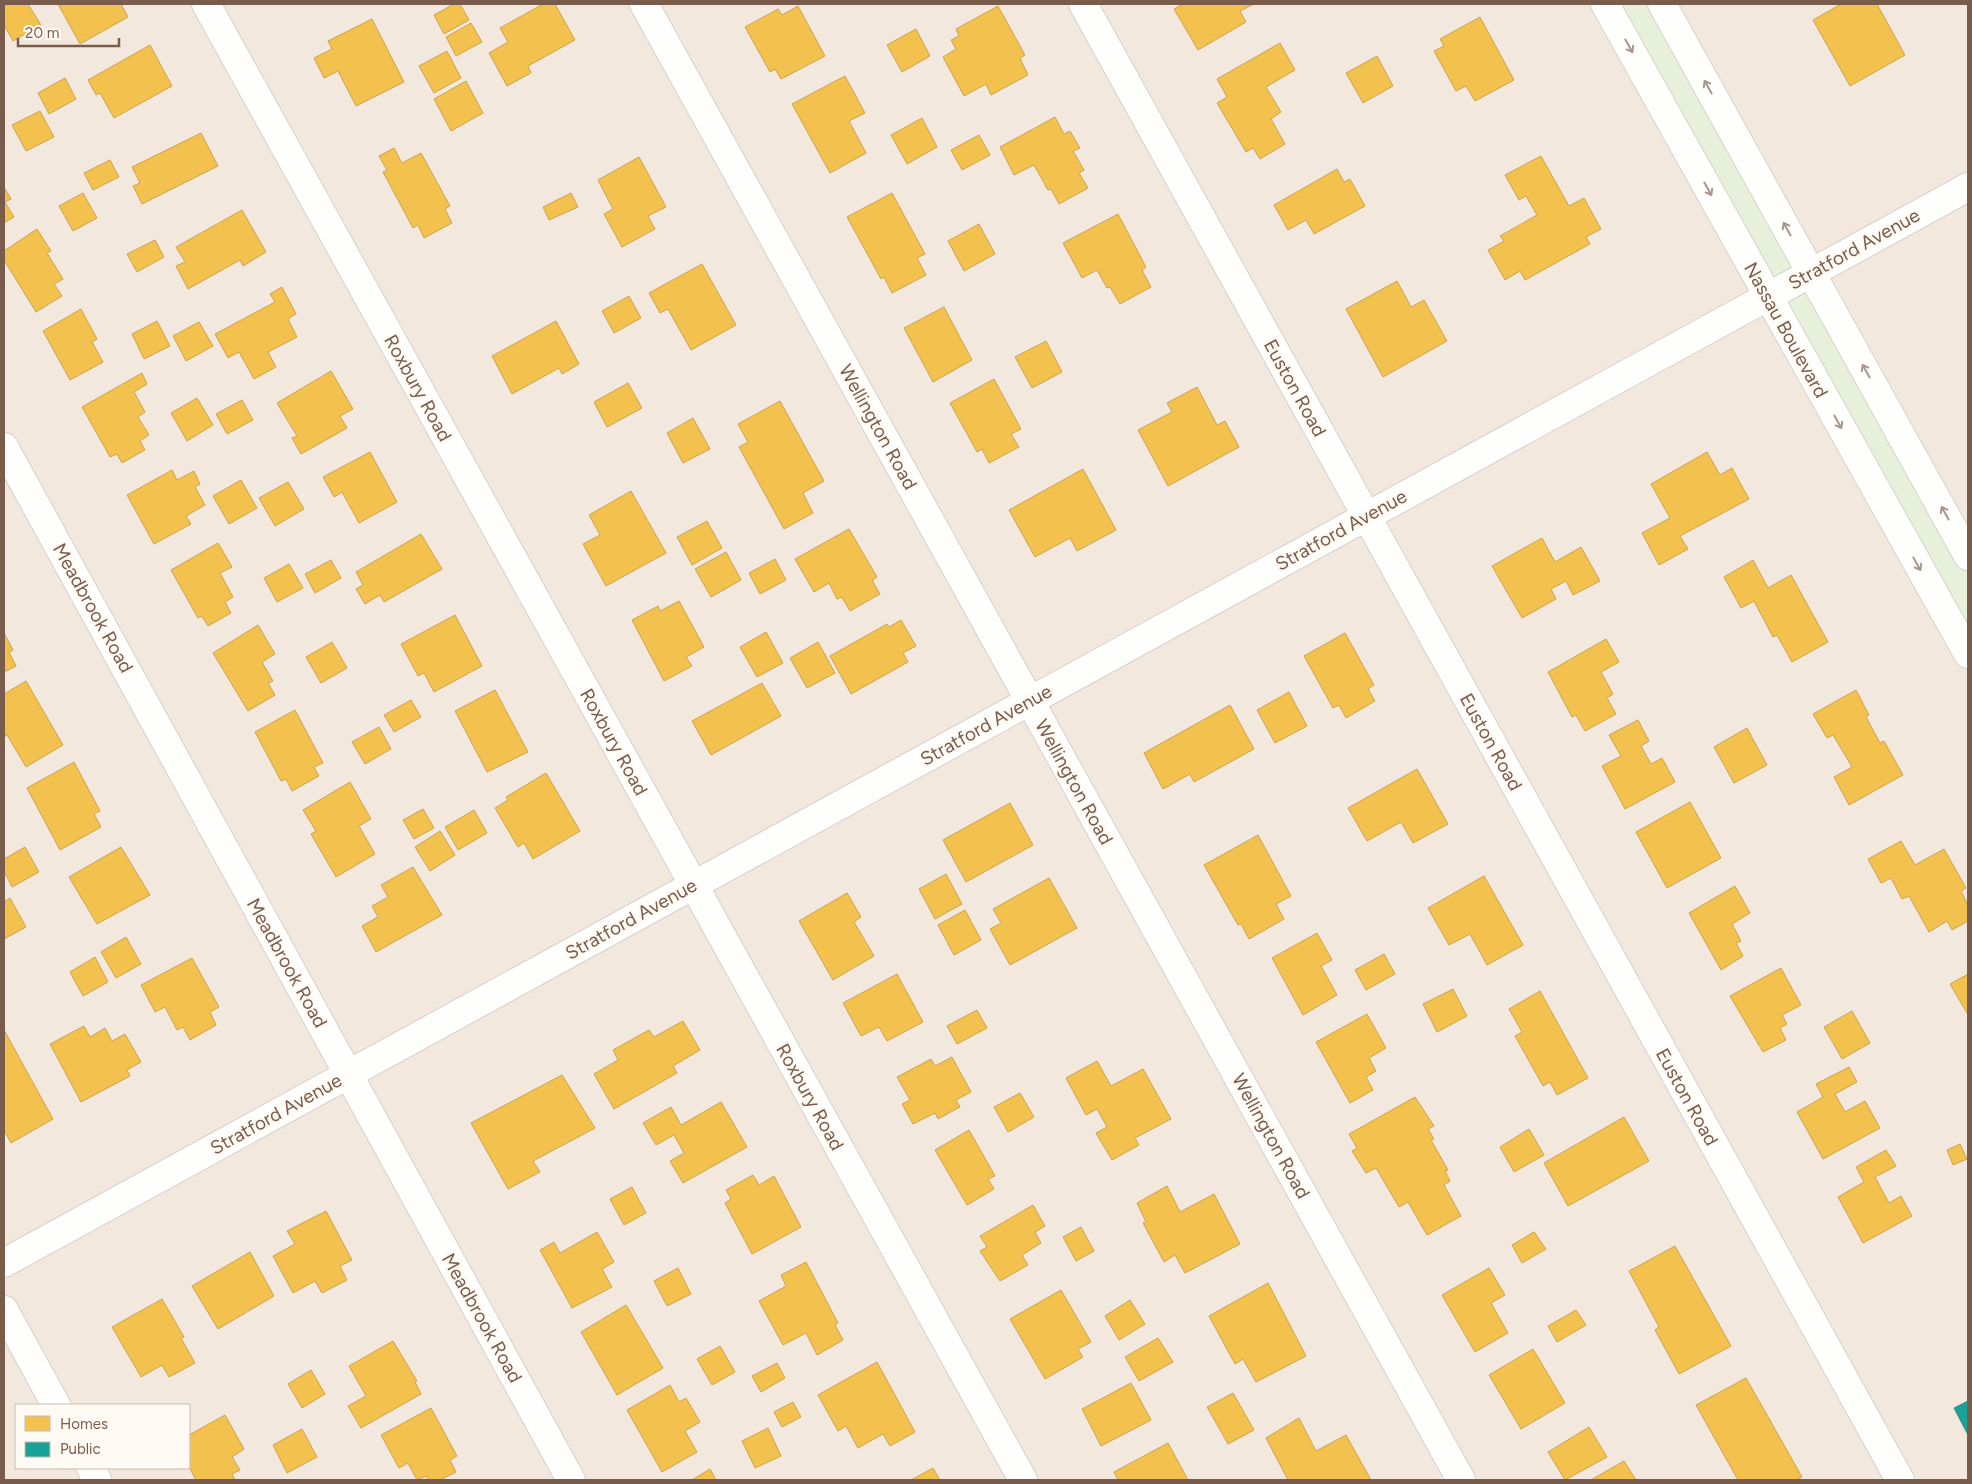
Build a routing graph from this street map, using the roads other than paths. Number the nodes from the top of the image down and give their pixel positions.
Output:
1 (206, 4) edge
2 (644, 4) edge
3 (1083, 4) edge
4 (1605, 4) edge
5 (1662, 4) edge
6 (1968, 187) edge
7 (1811, 273) junction
8 (1767, 297) junction
9 (4, 447) edge
10 (1366, 516) junction
11 (1968, 556) edge
12 (1968, 654) edge
13 (1030, 701) junction
14 (693, 885) junction
15 (348, 1074) junction
16 (4, 1264) edge
17 (4, 1310) edge
18 (55, 1404) edge
19 (571, 1480) edge
20 (1023, 1480) edge
21 (1461, 1480) edge
22 (1900, 1480) edge

1 - 14 street, Roxbury Road
2 - 13 street, Wellington Road
3 - 10 street, Euston Road
4 -> 8 street, Nassau Boulevard
7 -> 5 street
6 - 7 street, Stratford Avenue
7 - 8 street, Stratford Avenue
11 -> 7 street
8 - 10 street, Stratford Avenue
8 -> 12 street, Nassau Boulevard
9 - 15 street, Meadbrook Road
10 - 13 street, Stratford Avenue
10 - 22 street, Euston Road
13 - 14 street, Stratford Avenue
13 - 21 street, Wellington Road
14 - 15 street, Stratford Avenue
14 - 20 street, Roxbury Road
15 - 16 street, Stratford Avenue
15 - 19 street, Meadbrook Road
17 - 18 street

